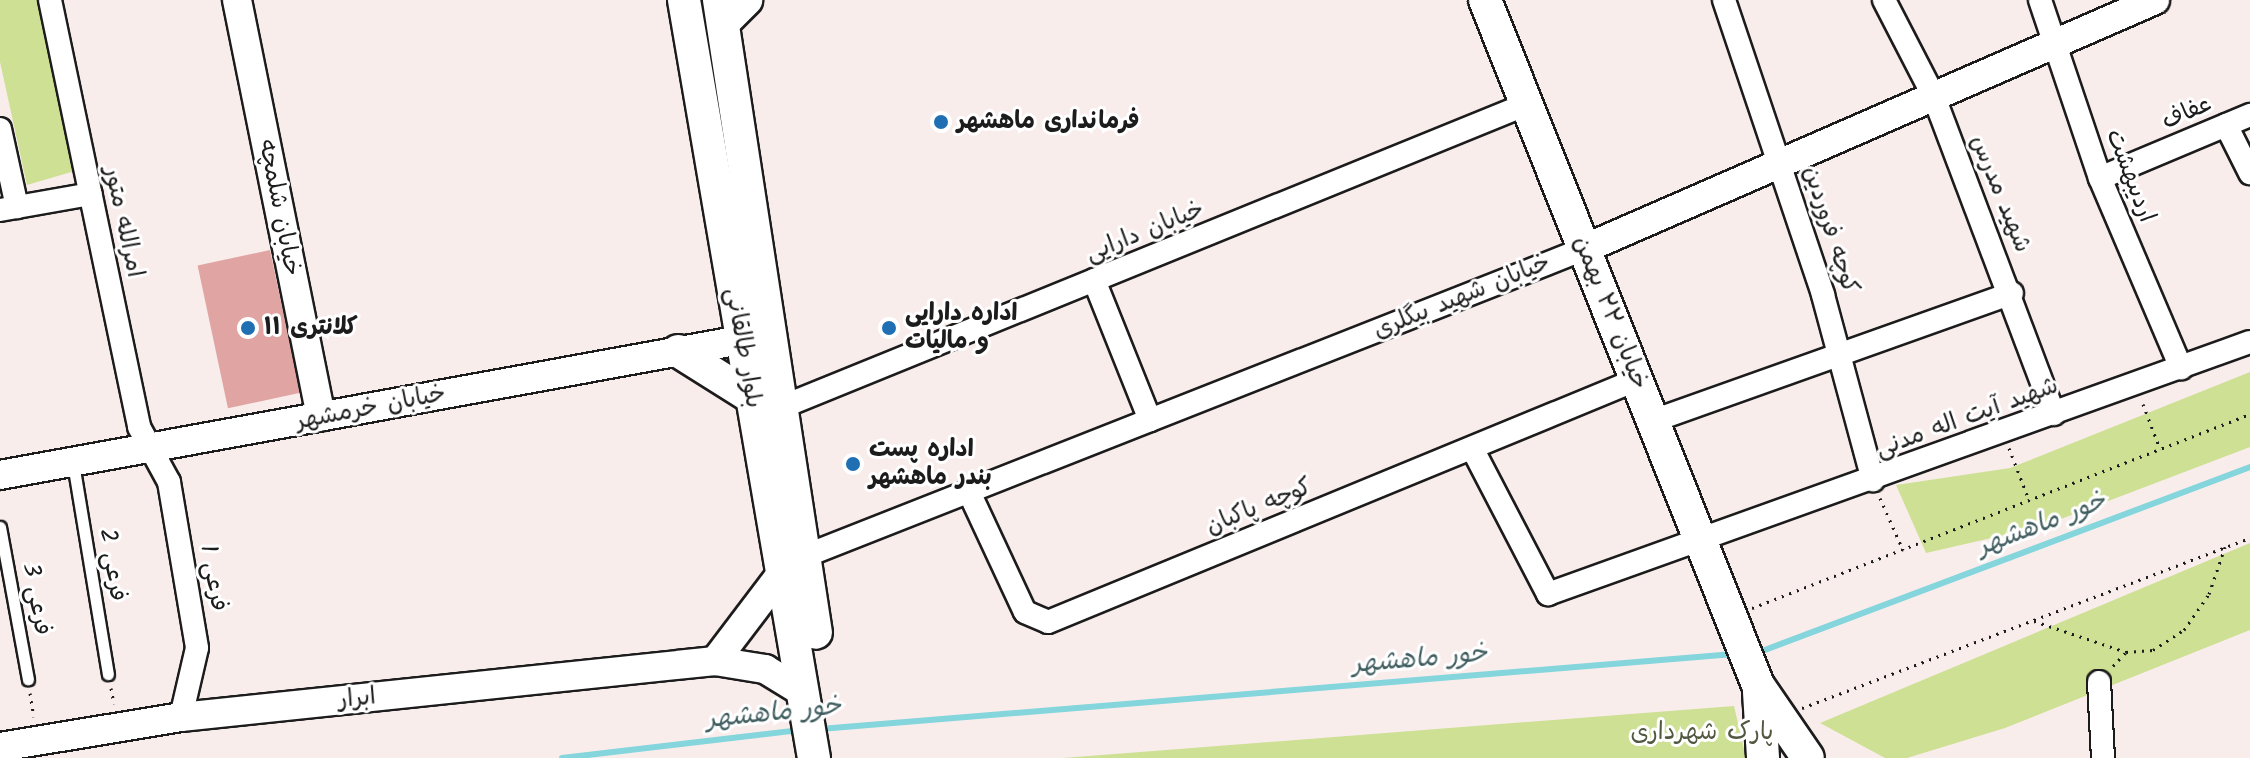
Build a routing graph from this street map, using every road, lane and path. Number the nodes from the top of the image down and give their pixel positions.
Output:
1 (50, 0) edge
2 (237, 0) edge
3 (684, 0) edge
4 (746, 0) edge
5 (1485, 0) edge
6 (1724, 0) edge
7 (1884, 0) edge
8 (2040, 0) edge
9 (2155, 0) edge
10 (721, 12) edge
11 (2056, 43) junction
12 (1934, 97) junction
13 (1527, 104) junction
14 (2250, 115) edge
15 (2226, 125) junction
16 (0, 129) edge
17 (1781, 163) junction
18 (2250, 173) edge
19 (2100, 178) junction
20 (91, 194) junction
21 (9, 208) edge
22 (1584, 249) junction
23 (1094, 280) junction
24 (2012, 293) junction
25 (741, 340) junction
26 (2250, 342) edge
27 (678, 351) junction
28 (1841, 353) junction
29 (2181, 368) junction
30 (1636, 380) junction
31 (2136, 384) junction
32 (751, 397) junction
33 (782, 407) junction
34 (2054, 414) junction
35 (2250, 414) edge
36 (321, 417) junction
37 (1150, 420) junction
38 (1653, 421) junction
39 (2003, 433) junction
40 (1472, 448) junction
41 (2160, 449) junction
42 (153, 451) junction
43 (73, 463) junction
44 (0, 475) edge
45 (1873, 480) junction
46 (969, 492) junction
47 (2029, 500) junction
48 (0, 527) edge
49 (2250, 538) edge
50 (1701, 543) junction
51 (2225, 547) junction
52 (1903, 550) junction
53 (795, 563) junction
54 (2032, 620) junction
55 (1732, 622) junction
56 (2126, 652) junction
57 (715, 661) junction
58 (108, 674) joint
59 (28, 679) joint
60 (2099, 682) joint
61 (1758, 685) junction
62 (811, 694) junction
63 (181, 717) junction
64 (1780, 717) junction
65 (118, 727) junction
66 (37, 741) junction
67 (0, 747) edge
68 (814, 758) edge
69 (835, 758) edge
70 (1763, 758) edge
71 (1808, 758) edge
72 (2103, 758) edge

1 - 20 street, امرالله متور
2 - 36 street, خیابان شلمچه
3 - 25 main road, بلوار طالقانی
4 - 10 main road
5 - 13 main road, خیابان ۲۲ بهمن
6 - 17 street, کوچه فروردین
7 - 12 street, شهید مدرس
8 - 11 street, اردیبهشت
9 - 11 street, خیابان شهید بیگلری
10 - 33 main road, بلوار طالقانی
11 - 12 street, خیابان شهید بیگلری
11 - 19 street, اردیبهشت
12 - 17 street, خیابان شهید بیگلری
12 - 24 street, شهید مدرس
13 - 22 main road, خیابان ۲۲ بهمن
13 - 23 street, خیابان دارایی
14 - 15 street, عفاف
15 - 18 street
15 - 19 street, عفاف
16 - 21 street
17 - 22 street, خیابان شهید بیگلری
17 - 28 street, کوچه فروردین
19 - 29 street, اردیبهشت
20 - 21 street
20 - 42 street, امرالله متور
22 - 30 main road, خیابان ۲۲ بهمن
22 - 37 street, خیابان شهید بیگلری
23 - 33 street, خیابان دارایی
23 - 37 street
24 - 28 street
24 - 34 street, شهید مدرس
25 - 27 street, خیابان خرمشهر
25 - 32 main road, بلوار طالقانی
26 - 29 street, شهید آیت اله مدنی
27 - 32 main road
27 - 36 street, خیابان خرمشهر
28 - 38 street
28 - 45 street, کوچه فروردین
29 - 31 street, شهید آیت اله مدنی
30 - 38 main road, خیابان ۲۲ بهمن
30 - 40 street, کوچه پاکبان
31 - 34 street, شهید آیت اله مدنی
31 - 41 path
32 - 53 main road, بلوار طالقانی
33 - 53 main road, بلوار طالقانی
34 - 39 street, شهید آیت اله مدنی
35 - 41 path
36 - 42 street, خیابان خرمشهر
37 - 46 street, خیابان شهید بیگلری
38 - 50 main road, خیابان ۲۲ بهمن
39 - 45 street, شهید آیت اله مدنی
39 - 47 path
40 - 46 street, کوچه پاکبان
40 - 50 street, شهید آیت اله مدنی
41 - 47 path
42 - 43 street, خیابان خرمشهر
42 - 63 street, فرعی 1
43 - 44 street, خیابان خرمشهر
43 - 58 lane, فرعی 2
45 - 50 street, شهید آیت اله مدنی
45 - 52 path
46 - 53 street, خیابان شهید بیگلری
47 - 52 path
48 - 59 lane, فرعی 3
49 - 51 path
50 - 55 main road, خیابان ۲۲ بهمن
51 - 54 path
51 - 56 path
52 - 55 path
53 - 57 street
53 - 62 main road, بلوار طالقانی
54 - 56 path
54 - 64 path
55 - 61 main road, خیابان ۲۲ بهمن
56 - 60 path
57 - 62 street, ابرار
57 - 63 street, ابرار
58 - 65 path
59 - 66 path
60 - 72 street
61 - 64 main road
61 - 70 main road
62 - 68 main road
62 - 69 main road
63 - 65 street, ابرار
64 - 71 main road
65 - 66 street, ابرار
66 - 67 street, ابرار

